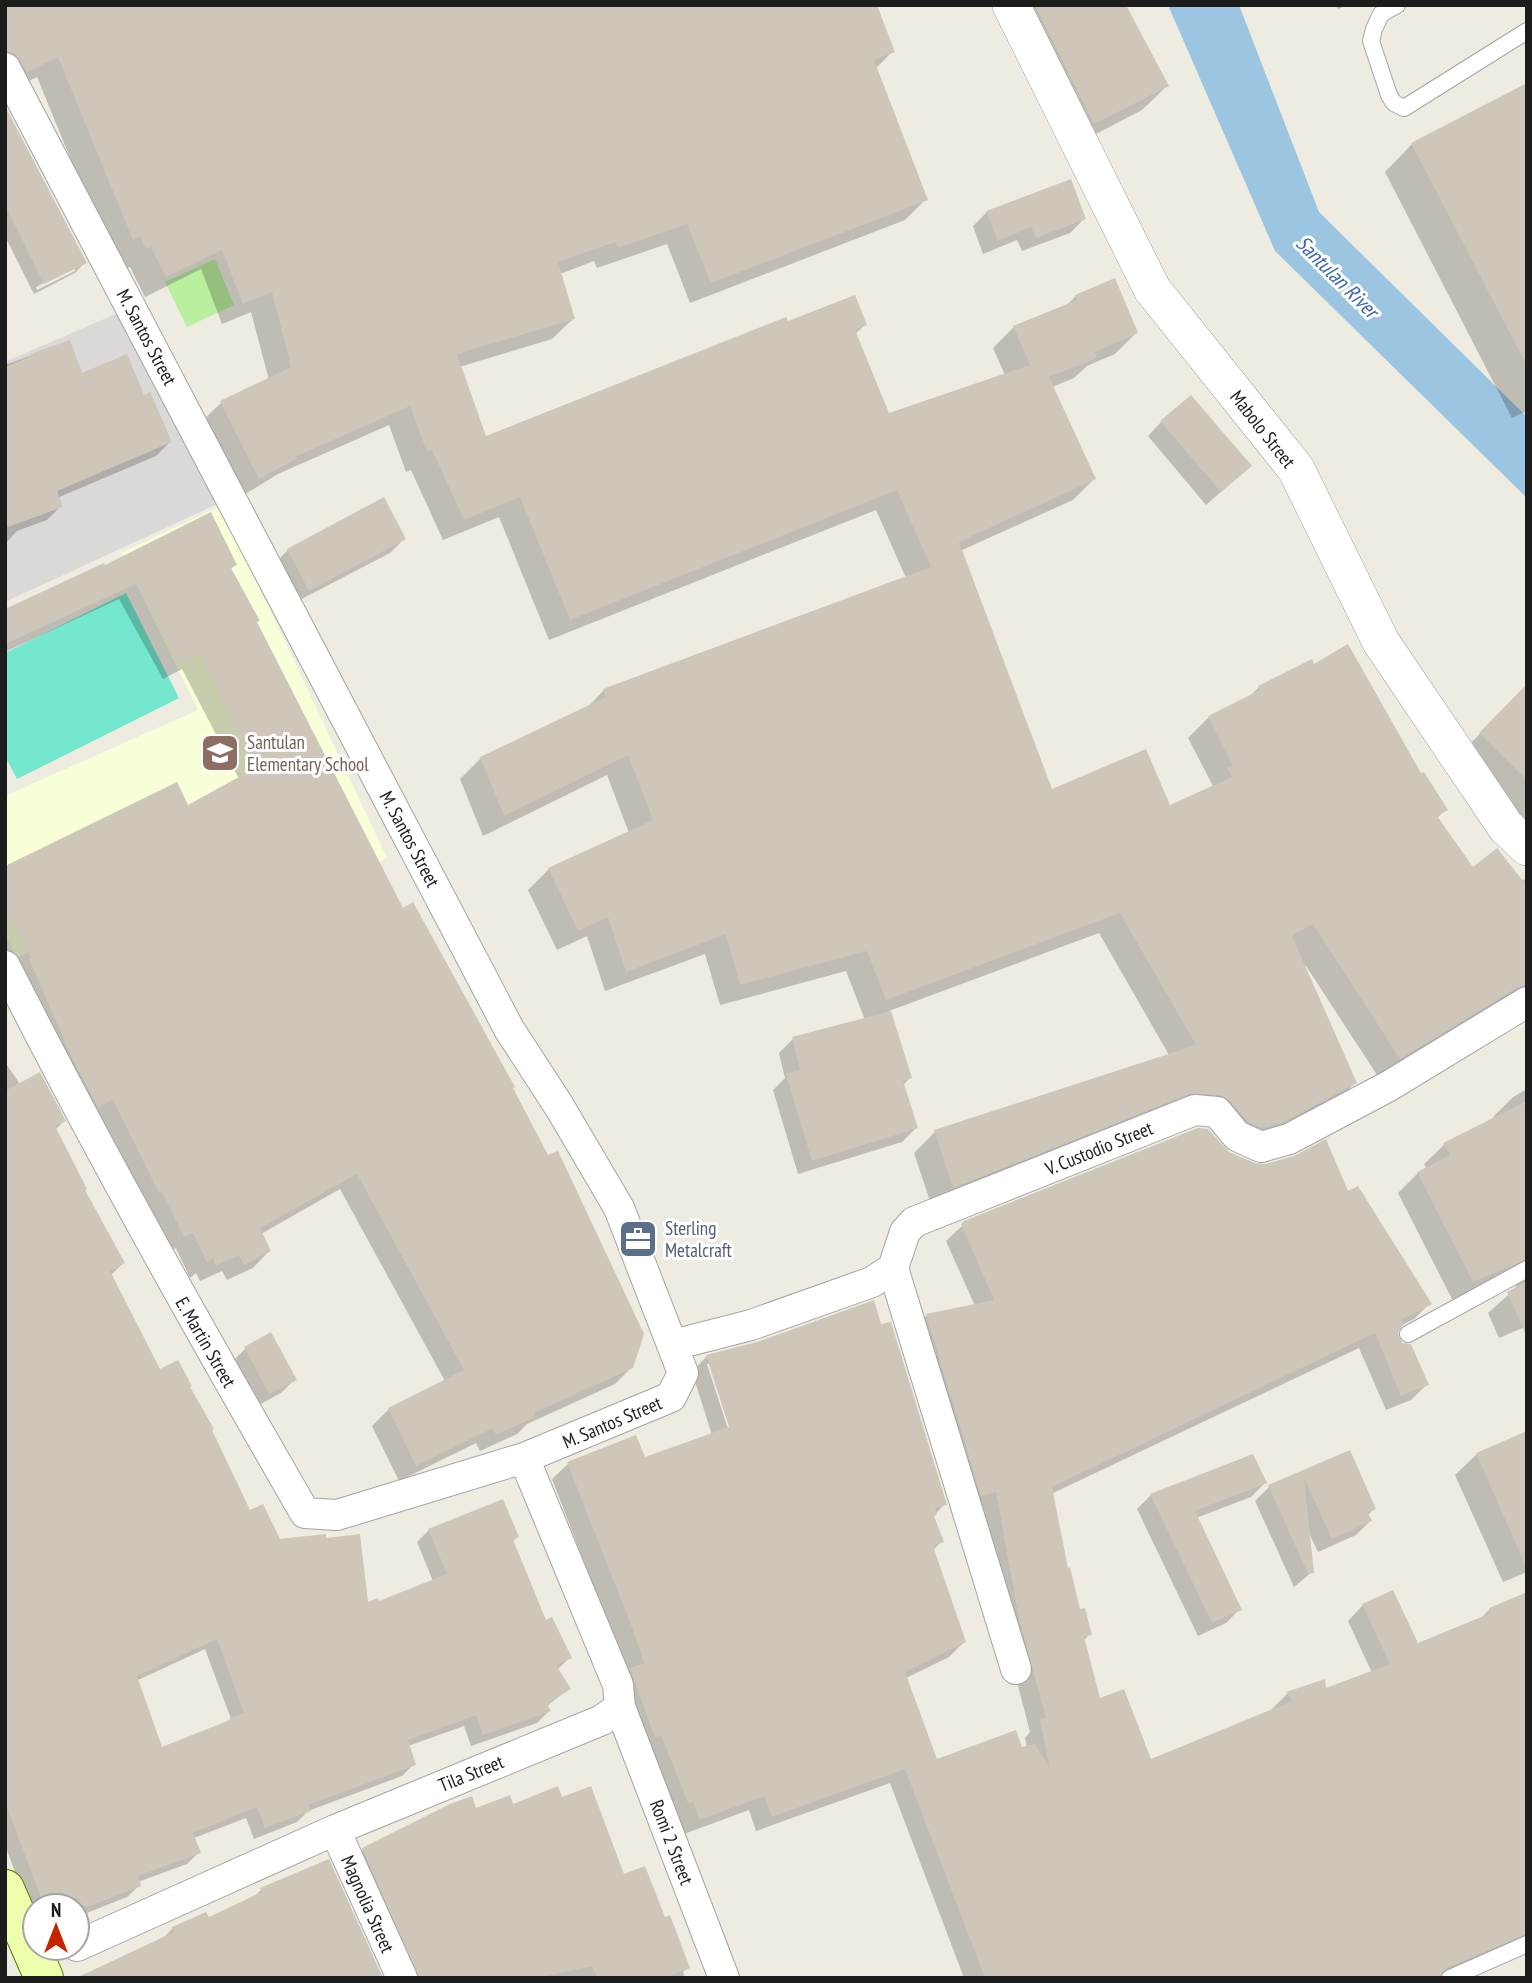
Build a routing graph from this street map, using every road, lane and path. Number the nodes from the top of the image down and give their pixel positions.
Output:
1 (1011, 5) edge
2 (1397, 5) edge
3 (1527, 30) edge
4 (5, 68) edge
5 (1527, 847) edge
6 (5, 966) edge
7 (1527, 1002) edge
8 (893, 1268) junction
9 (1527, 1269) edge
10 (1408, 1334) dead end
11 (673, 1345) junction
12 (524, 1458) junction
13 (1016, 1669) dead end
14 (620, 1707) junction
15 (335, 1830) junction
16 (5, 1889) edge
17 (91, 1940) edge
18 (1527, 1944) edge
19 (41, 1971) edge
20 (402, 1978) edge
21 (724, 1978) edge
22 (1450, 1978) edge

1 - 5 street, Mabolo Street
2 - 3 lane
4 - 11 street, M. Santos Street
6 - 12 street, E. Martin Street
7 - 8 street, V. Custodio Street
8 - 11 street
8 - 13 street
9 - 10 lane
11 - 12 street, M. Santos Street
12 - 14 street
14 - 15 street, Tila Street
14 - 21 street, Romi 2 Street
15 - 17 street, Tila Street
15 - 20 street, Magnolia Street
16 - 19 main road
18 - 22 lane

